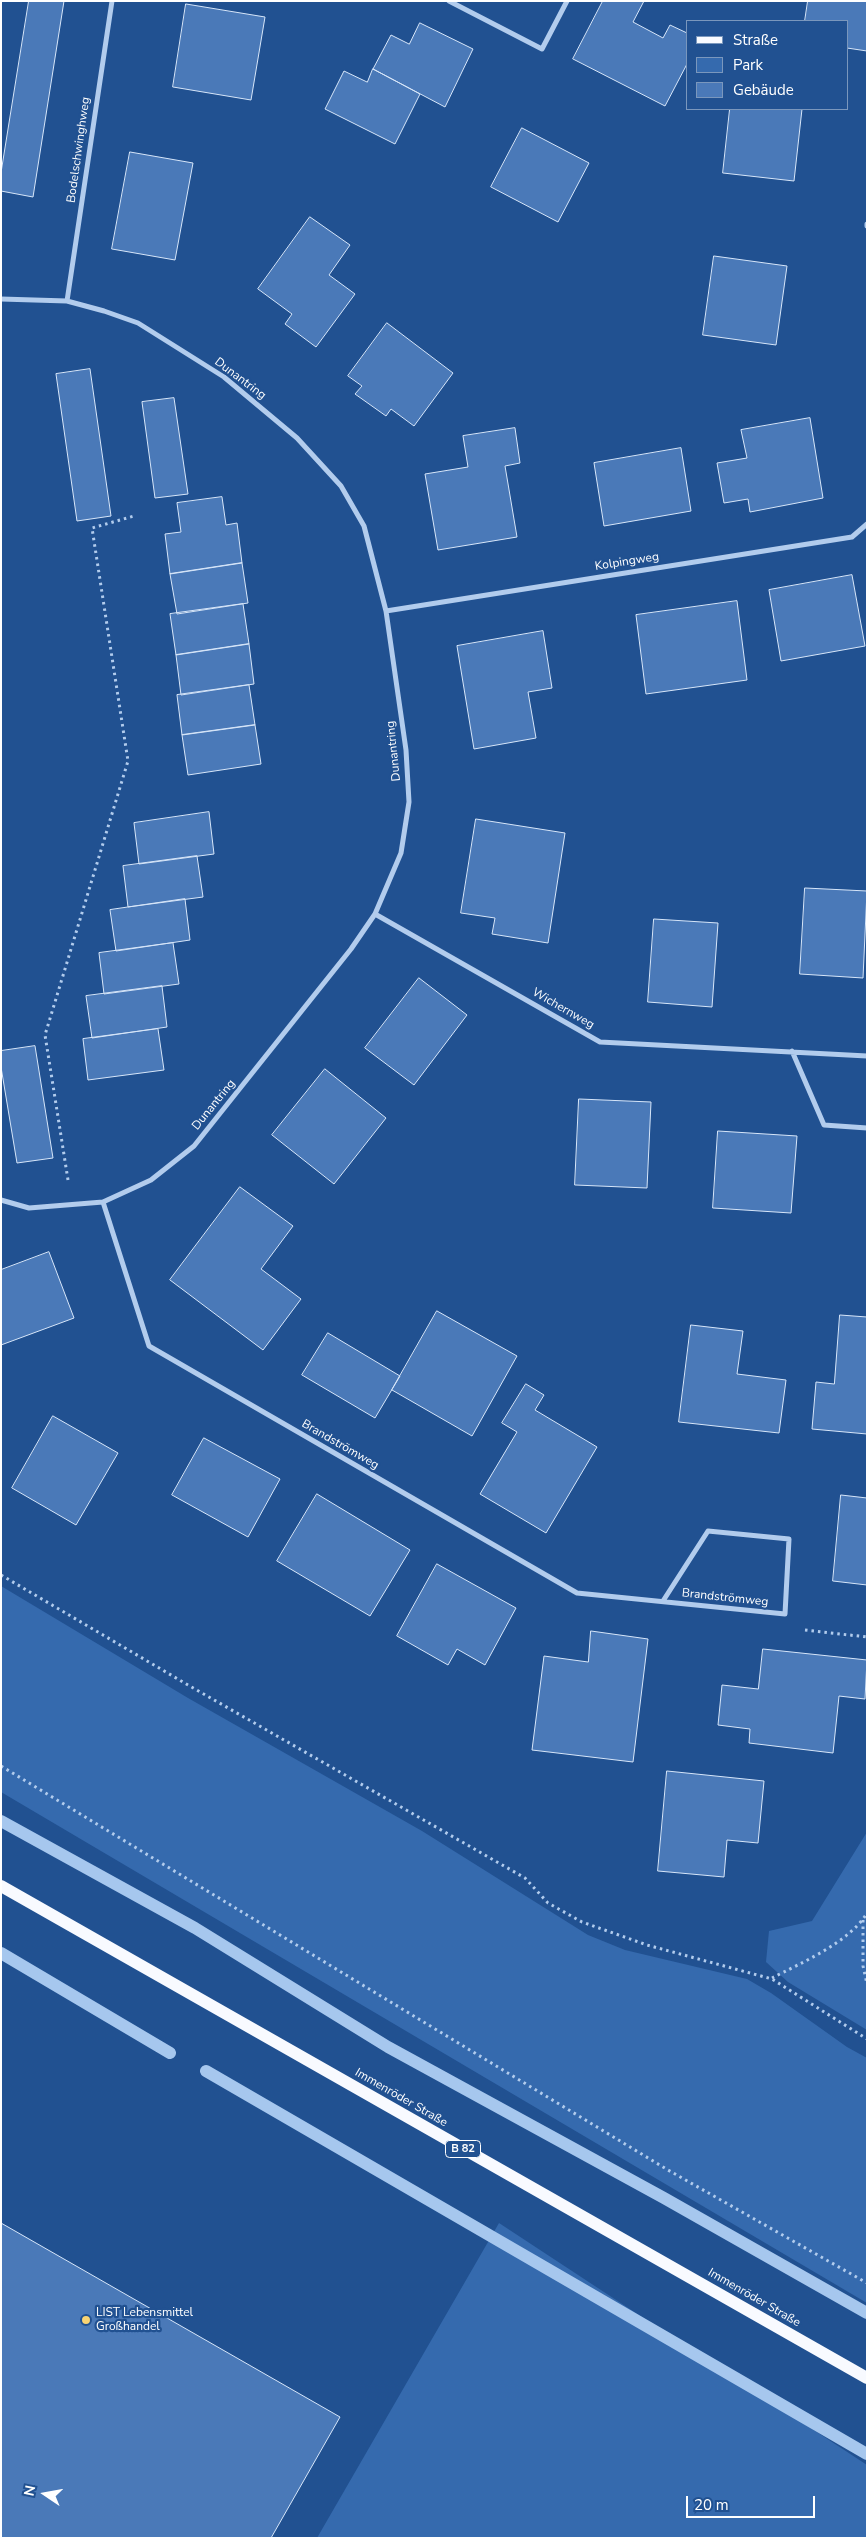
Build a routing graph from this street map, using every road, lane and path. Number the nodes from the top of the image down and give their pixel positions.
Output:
1 (112, 1) edge
2 (449, 1) edge
3 (567, 1) edge
4 (1, 299) edge
5 (67, 301) junction
6 (134, 516) dead end
7 (867, 524) edge
8 (386, 611) junction
9 (375, 914) junction
10 (792, 1051) junction
11 (867, 1056) edge
12 (867, 1128) edge
13 (1, 1200) edge
14 (103, 1202) junction
15 (72, 1206) junction
16 (1, 1575) edge
17 (663, 1601) junction
18 (785, 1614) junction
19 (867, 1637) edge
20 (1, 1766) edge
21 (1, 1886) edge
22 (867, 1913) edge
23 (863, 1919) junction
24 (772, 1979) junction
25 (867, 1984) edge
26 (867, 2039) edge
27 (867, 2283) edge
28 (867, 2378) edge

1 - 5 street, Bodelschwinghweg
2 - 3 street
4 - 5 street, Dunantring
5 - 8 street, Dunantring
6 - 15 path
7 - 8 street, Kolpingweg
8 - 9 street, Dunantring
9 - 10 street, Wichernweg
9 - 14 street, Dunantring
10 - 11 street, Wichernweg
10 - 12 street
13 - 15 street, Dunantring
14 - 15 street, Dunantring
14 - 17 street, Brandströmweg
16 - 24 path
17 - 18 street, Brandströmweg
17 - 18 street, Brandströmweg
18 - 19 path
20 - 27 path
21 - 28 main road, Immenröder Straße / B 82
22 - 23 path
23 - 24 path
23 - 25 path
24 - 26 path

